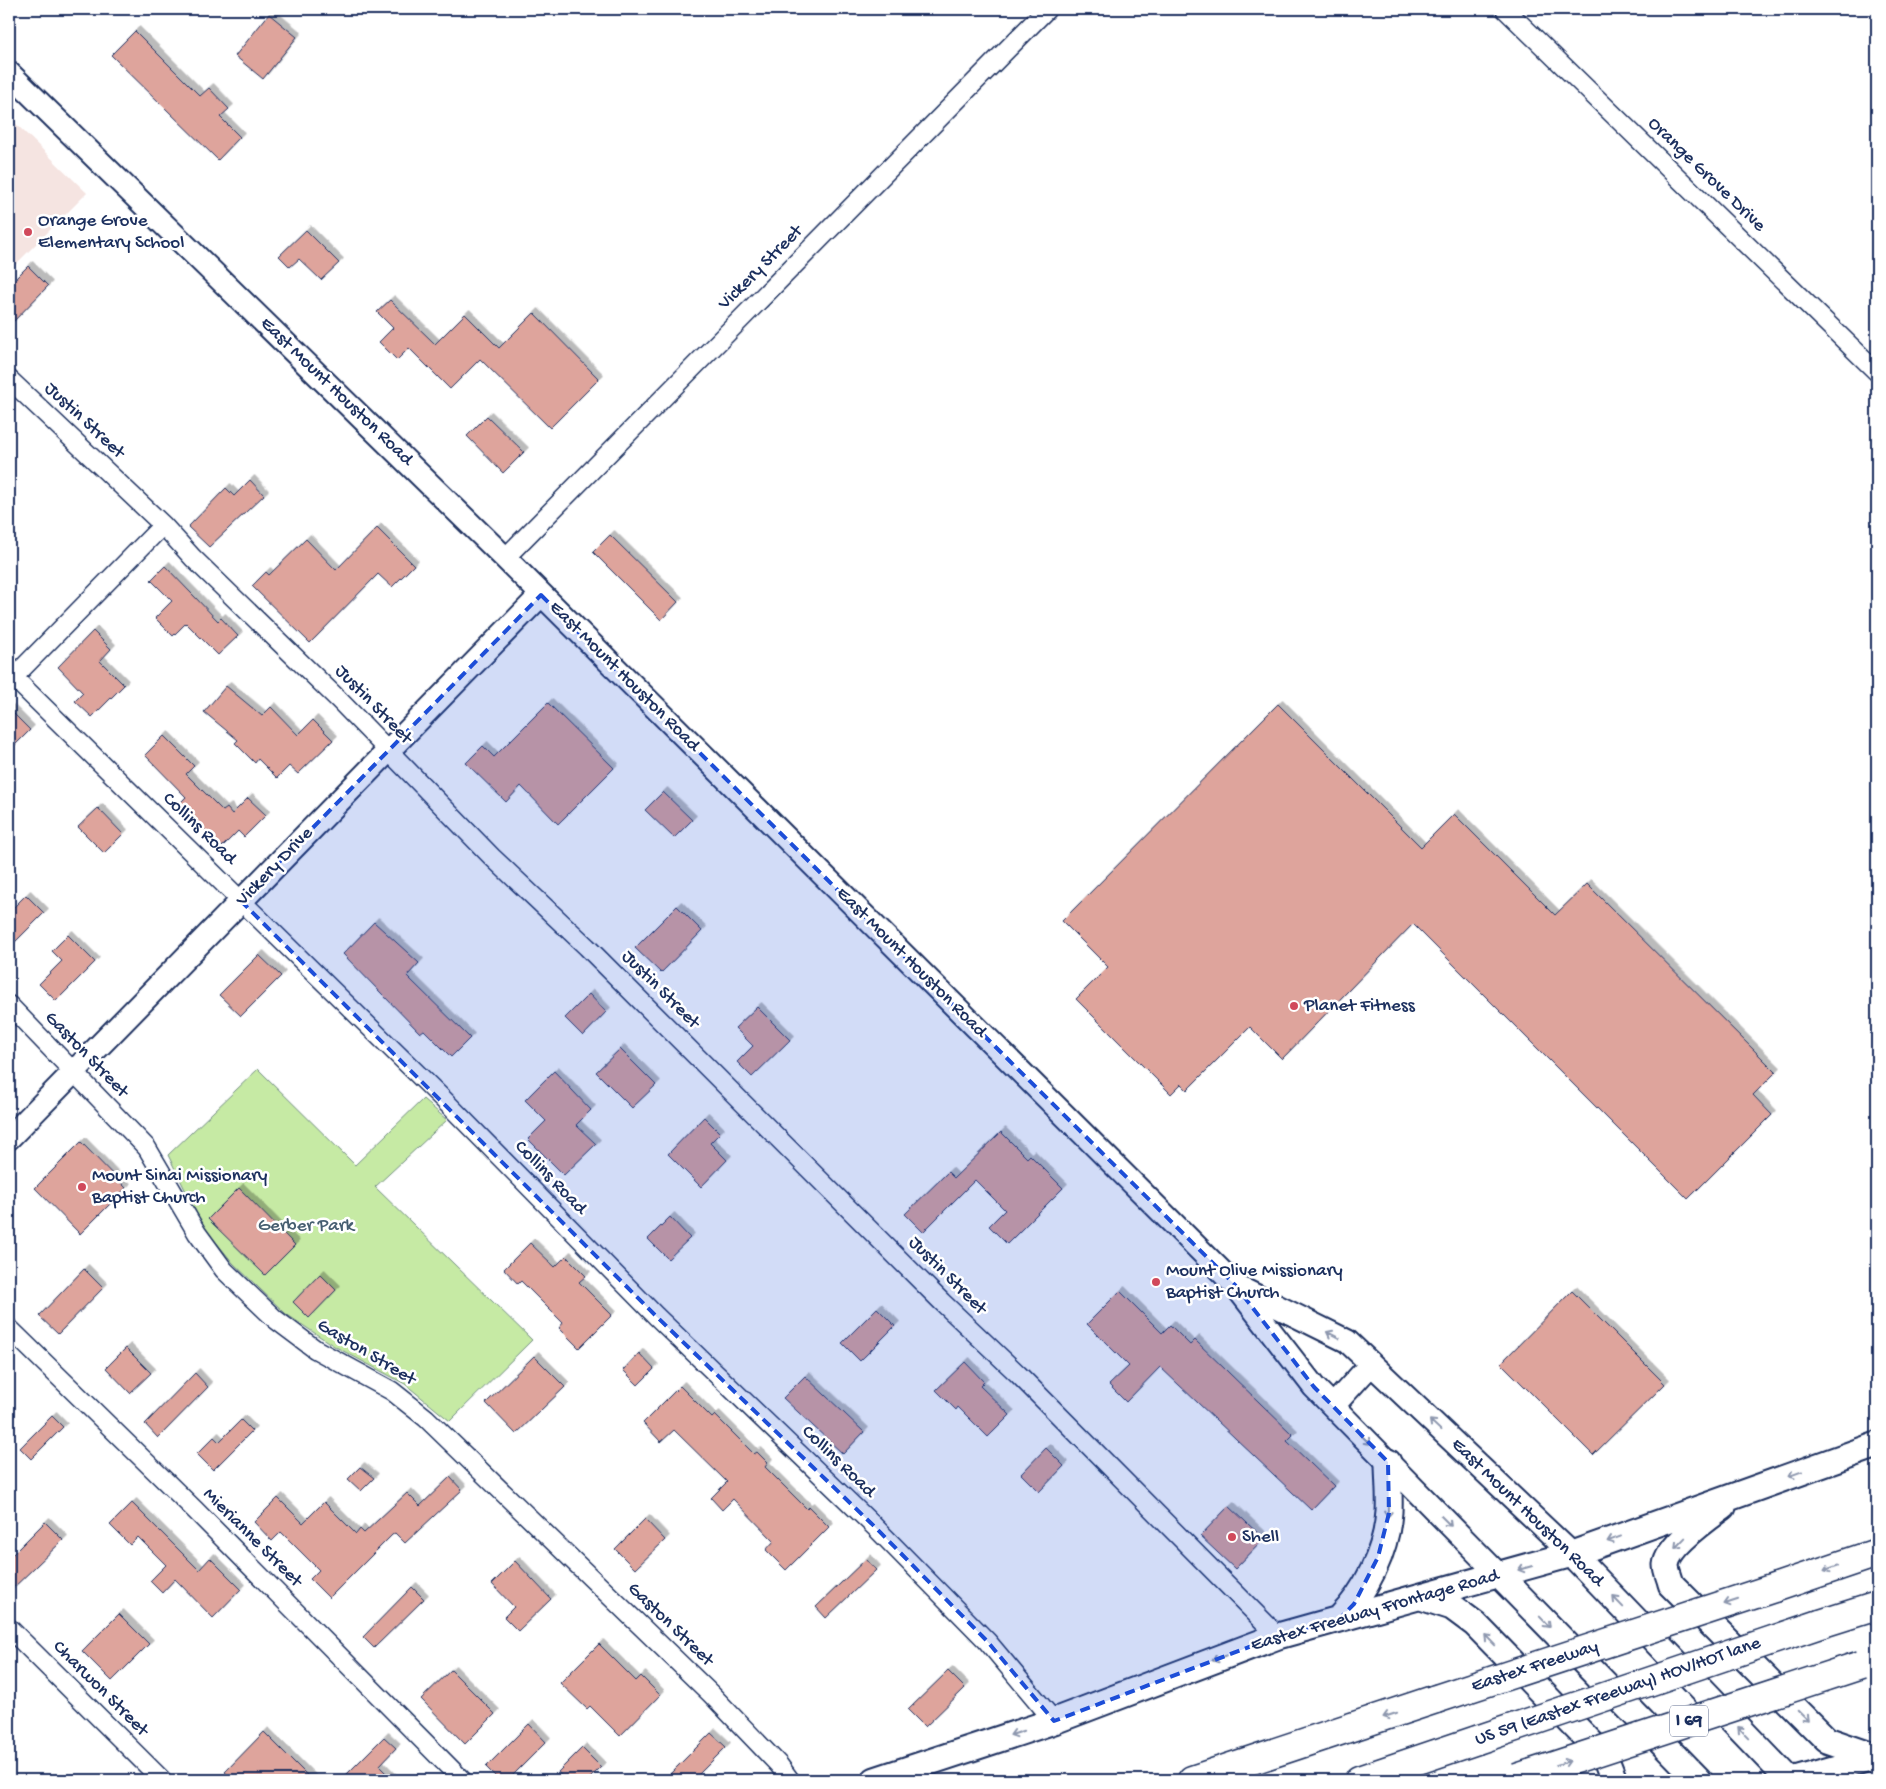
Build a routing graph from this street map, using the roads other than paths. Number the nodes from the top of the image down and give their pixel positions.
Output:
1 (1047, 9) edge
2 (1505, 9) edge
3 (9, 73) edge
4 (1877, 372) edge
5 (9, 379) edge
6 (163, 525) junction
7 (505, 558) junction
8 (541, 595) junction
9 (10, 677) edge
10 (389, 751) junction
11 (241, 901) junction
12 (9, 1005) edge
13 (73, 1072) junction
14 (9, 1138) edge
15 (1235, 1285) junction
16 (9, 1328) edge
17 (1371, 1364) junction
18 (1333, 1406) junction
19 (1877, 1444) edge
20 (1388, 1462) junction
21 (1746, 1492) junction
22 (1877, 1553) edge
23 (1572, 1554) junction
24 (1499, 1575) junction
25 (1421, 1597) junction
26 (1877, 1606) edge
27 (1338, 1619) junction
28 (9, 1628) edge
29 (1278, 1636) junction
30 (1869, 1662) edge
31 (1054, 1721) junction
32 (1876, 1757) edge
33 (1513, 1779) edge
34 (162, 1780) edge
35 (462, 1780) edge
36 (790, 1780) edge
37 (874, 1780) edge
38 (1192, 1780) edge
39 (1359, 1780) edge
40 (1614, 1780) edge
41 (1699, 1780) edge
42 (1789, 1780) edge
43 (1795, 1780) edge

1 - 7 street, Vickery Street
2 - 4 street, Orange Grove Drive
3 - 7 street, East Mount Houston Road
5 - 6 street, Justin Street
6 - 9 street
6 - 10 street, Justin Street
7 - 8 street, East Mount Houston Road
8 - 10 street, Vickery Drive
8 - 15 street, East Mount Houston Road
9 - 11 street, Collins Road
10 - 11 street, Vickery Drive
10 - 29 street, Justin Street
11 - 13 street, Vickery Drive
11 - 31 street, Collins Road
12 - 13 street, Gaston Street
13 - 14 street, Vickery Drive
13 - 36 street, Gaston Street
17 -> 15 street, East Mount Houston Road
15 - 18 street, East Mount Houston Road
16 - 35 street, Mierianne Street
17 - 18 street
23 -> 17 street, East Mount Houston Road
18 -> 20 street, East Mount Houston Road
19 -> 21 main road, Eastex Freeway Frontage Road
20 -> 24 street, East Mount Houston Road
20 -> 27 main road
21 -> 23 main road, Eastex Freeway Frontage Road
21 -> 32 main road
22 -> 38 highway, Eastex Freeway, bridge
23 -> 24 main road, Eastex Freeway Frontage Road
42 -> 23 main road, East Mount Houston Road
24 - 25 main road, Eastex Freeway Frontage Road
24 -> 41 main road, East Mount Houston Road
25 - 27 main road, Eastex Freeway Frontage Road
40 -> 25 main road
26 - 39 highway, US 59 (Eastex Freeway) HOV/HOT lane, bridge
27 - 29 main road, Eastex Freeway Frontage Road
28 - 34 street, Charwon Street
29 -> 31 main road, Eastex Freeway Frontage Road
33 -> 30 highway, I 69, bridge
31 -> 37 main road, Eastex Freeway Frontage Road
32 - 43 main road

